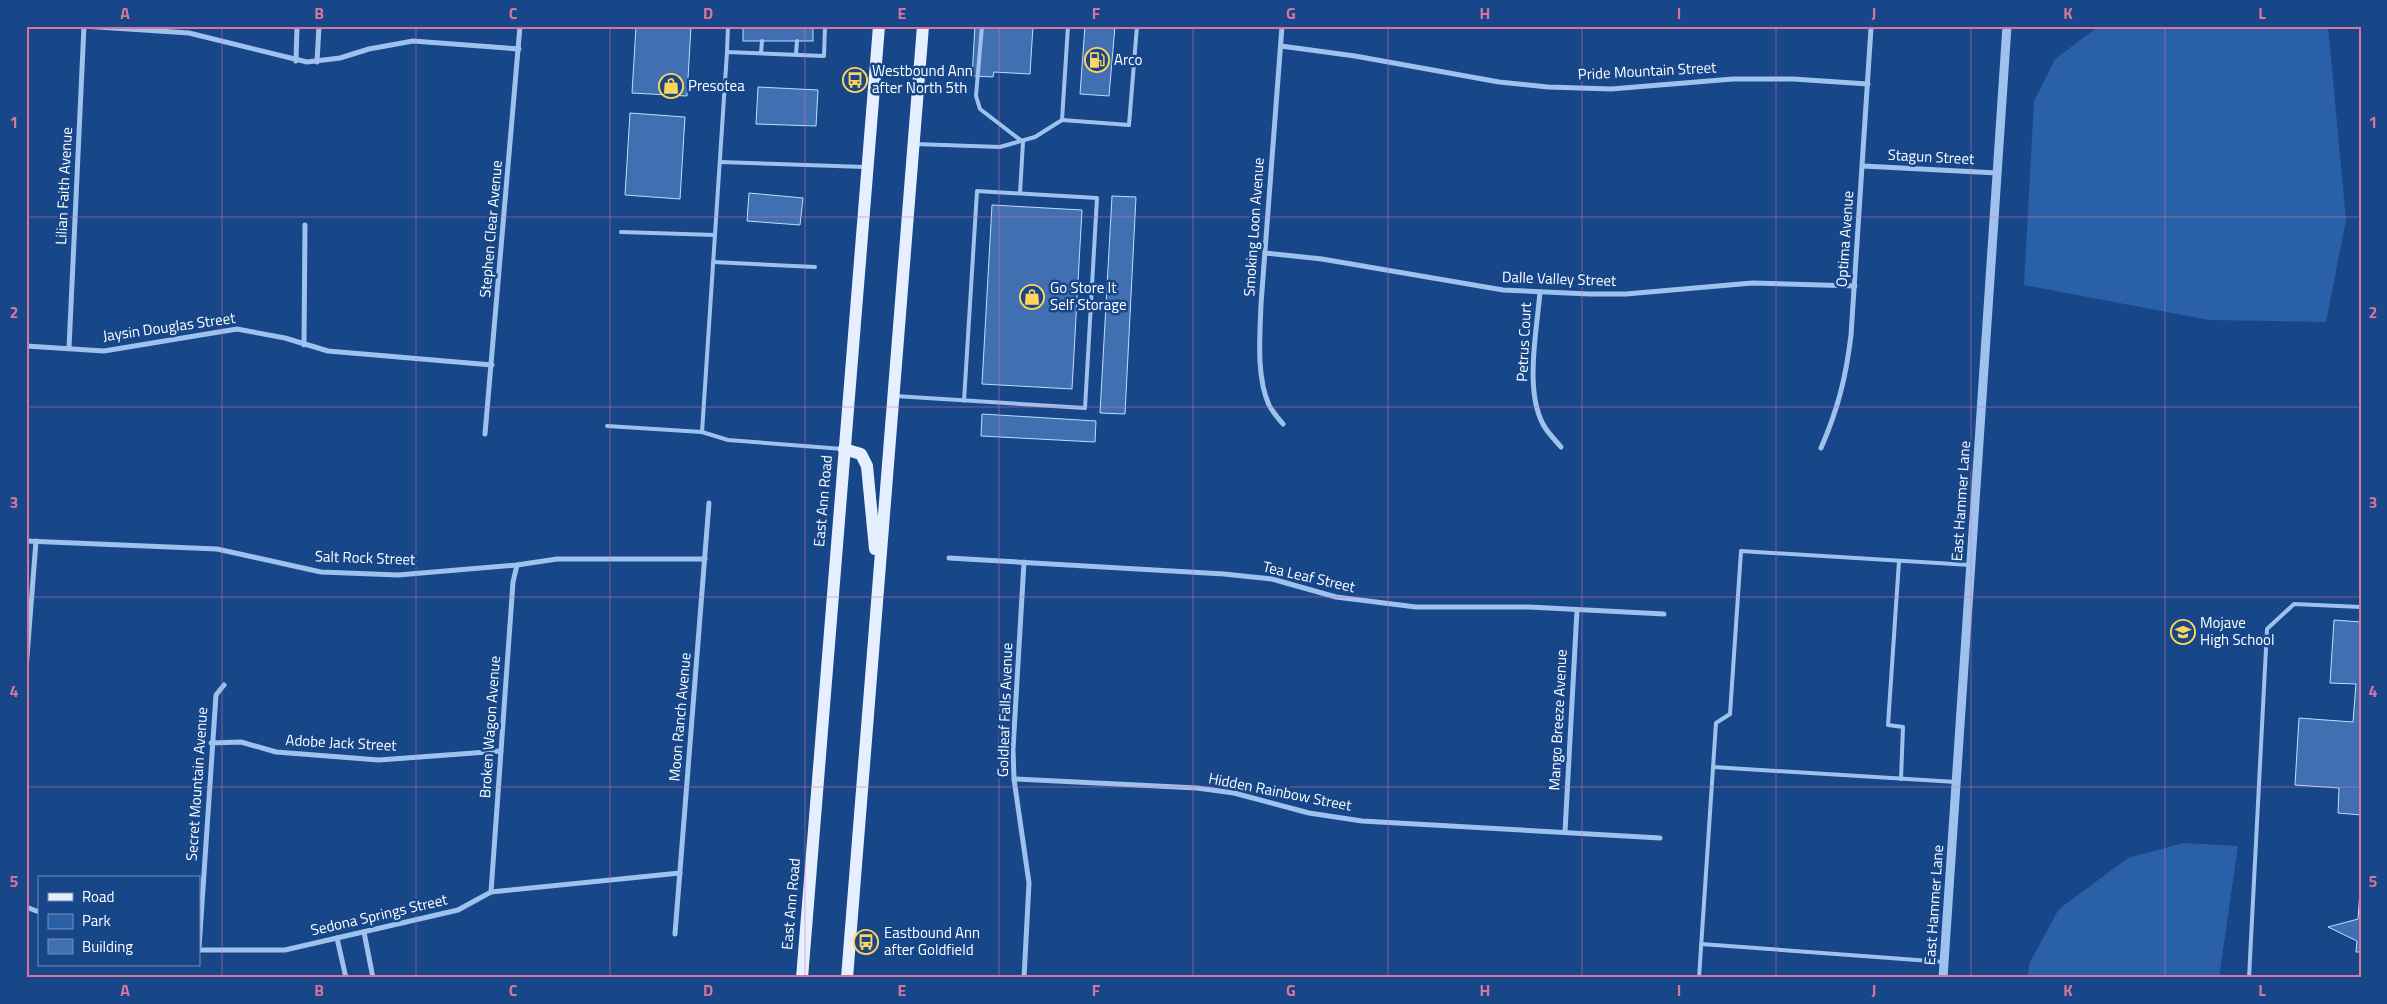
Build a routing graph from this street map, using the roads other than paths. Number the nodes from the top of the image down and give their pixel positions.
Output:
1 (83, 26) edge
2 (297, 26) edge
3 (318, 26) edge
4 (520, 26) edge
5 (728, 26) edge
6 (825, 26) edge
7 (879, 26) edge
8 (923, 26) edge
9 (982, 26) edge
10 (1068, 26) edge
11 (1137, 26) edge
12 (1282, 26) edge
13 (2007, 26) edge
14 (1871, 28) dead end
15 (762, 41) dead end
16 (796, 41) dead end
17 (1281, 46) junction
18 (519, 49) junction
19 (727, 52) junction
20 (761, 53) junction
21 (796, 54) junction
22 (296, 61) junction
23 (317, 62) junction
24 (1868, 84) junction
25 (1062, 120) junction
26 (1023, 142) junction
27 (913, 144) junction
28 (720, 162) junction
29 (1863, 166) junction
30 (866, 167) junction
31 (1998, 173) junction
32 (1020, 193) junction
33 (305, 225) dead end
34 (621, 232) dead end
35 (715, 234) junction
36 (1265, 253) junction
37 (713, 262) junction
38 (815, 267) dead end
39 (1854, 286) junction
40 (1540, 292) junction
41 (304, 345) junction
42 (26, 346) edge
43 (70, 348) junction
44 (492, 365) junction
45 (893, 396) junction
46 (964, 401) junction
47 (1283, 424) dead end
48 (607, 426) dead end
49 (702, 432) junction
50 (484, 434) dead end
51 (1561, 446) dead end
52 (1821, 448) dead end
53 (844, 449) junction
54 (709, 503) dead end
55 (26, 541) edge
56 (36, 541) junction
57 (949, 558) dead end
58 (705, 559) junction
59 (1899, 561) junction
60 (1024, 562) junction
61 (517, 565) junction
62 (1971, 565) junction
63 (879, 576) junction
64 (2361, 607) edge
65 (1576, 610) junction
66 (1664, 614) dead end
67 (26, 669) edge
68 (224, 685) dead end
69 (211, 744) junction
70 (501, 751) junction
71 (1713, 768) junction
72 (1014, 779) junction
73 (1901, 779) junction
74 (1956, 782) junction
75 (1565, 832) junction
76 (1660, 838) dead end
77 (680, 873) junction
78 (491, 892) junction
79 (26, 907) edge
80 (38, 912) edge
81 (200, 932) edge
82 (364, 932) junction
83 (675, 934) dead end
84 (337, 938) junction
85 (1701, 944) junction
86 (200, 949) edge
87 (1944, 962) junction
88 (346, 978) edge
89 (373, 978) edge
90 (802, 978) edge
91 (847, 978) edge
92 (1024, 978) edge
93 (1699, 978) edge
94 (1943, 978) edge
95 (2249, 978) edge

1 - 22 street
1 - 43 street, Lilian Faith Avenue
2 - 22 street
3 - 23 street
4 - 18 street, Stephen Clear Avenue
5 - 19 lane
6 - 21 lane
7 - 30 main road, East Ann Road
8 - 27 main road
9 - 26 lane
10 - 25 lane
11 - 25 lane
12 - 17 street, Smoking Loon Avenue
13 - 31 street, East Hammer Lane
14 - 24 street, Optima Avenue
15 - 20 lane
16 - 21 lane
17 - 24 street, Pride Mountain Street
17 - 36 street, Smoking Loon Avenue
18 - 23 street
18 - 44 street, Stephen Clear Avenue
19 - 20 lane
19 - 28 lane
20 - 21 lane
22 - 23 street
24 - 29 street, Optima Avenue
25 - 26 lane
26 - 27 lane
26 - 32 lane
27 - 45 main road
28 - 30 lane
28 - 35 lane
29 - 31 street, Stagun Street
29 - 39 street, Optima Avenue
30 - 53 main road, East Ann Road
31 - 62 street, East Hammer Lane
32 - 46 lane
32 - 46 lane
33 - 41 street
34 - 35 lane
35 - 37 lane
36 - 40 street, Dalle Valley Street
36 - 47 street, Smoking Loon Avenue
37 - 38 lane
37 - 49 lane
39 - 40 street, Dalle Valley Street
39 - 52 street, Optima Avenue
40 - 51 street, Petrus Court
41 - 43 street, Jaysin Douglas Street
41 - 44 street, Jaysin Douglas Street
42 - 43 street, Jaysin Douglas Street
44 - 50 street, Stephen Clear Avenue
45 - 46 lane
45 - 63 main road
48 - 49 lane
49 - 53 lane
53 - 63 main road
53 - 90 main road, East Ann Road
54 - 58 street, Moon Ranch Avenue
55 - 56 street, Salt Rock Street
56 - 61 street, Salt Rock Street
56 - 67 street
57 - 60 street, Tea Leaf Street
58 - 61 street, Salt Rock Street
58 - 77 street, Moon Ranch Avenue
59 - 62 lane
59 - 71 lane
59 - 73 lane
60 - 65 street, Tea Leaf Street
60 - 72 street, Goldleaf Falls Avenue
61 - 70 street, Broken Wagon Avenue
62 - 74 street, East Hammer Lane
63 - 91 main road
64 - 95 lane
65 - 66 street, Tea Leaf Street
65 - 75 street, Mango Breeze Avenue
68 - 69 street, Secret Mountain Avenue
69 - 70 street, Adobe Jack Street
69 - 81 street, Secret Mountain Avenue
70 - 78 street, Broken Wagon Avenue
71 - 73 lane
71 - 85 lane
72 - 75 street, Hidden Rainbow Street
72 - 92 street, Goldleaf Falls Avenue
73 - 74 lane
74 - 87 street, East Hammer Lane
75 - 76 street, Hidden Rainbow Street
77 - 78 street, Sedona Springs Street
77 - 83 street, Moon Ranch Avenue
78 - 82 street, Sedona Springs Street
79 - 80 street
82 - 84 street, Sedona Springs Street
82 - 89 street
84 - 86 street, Sedona Springs Street
84 - 88 street
85 - 87 lane
85 - 93 lane
87 - 94 street, East Hammer Lane

